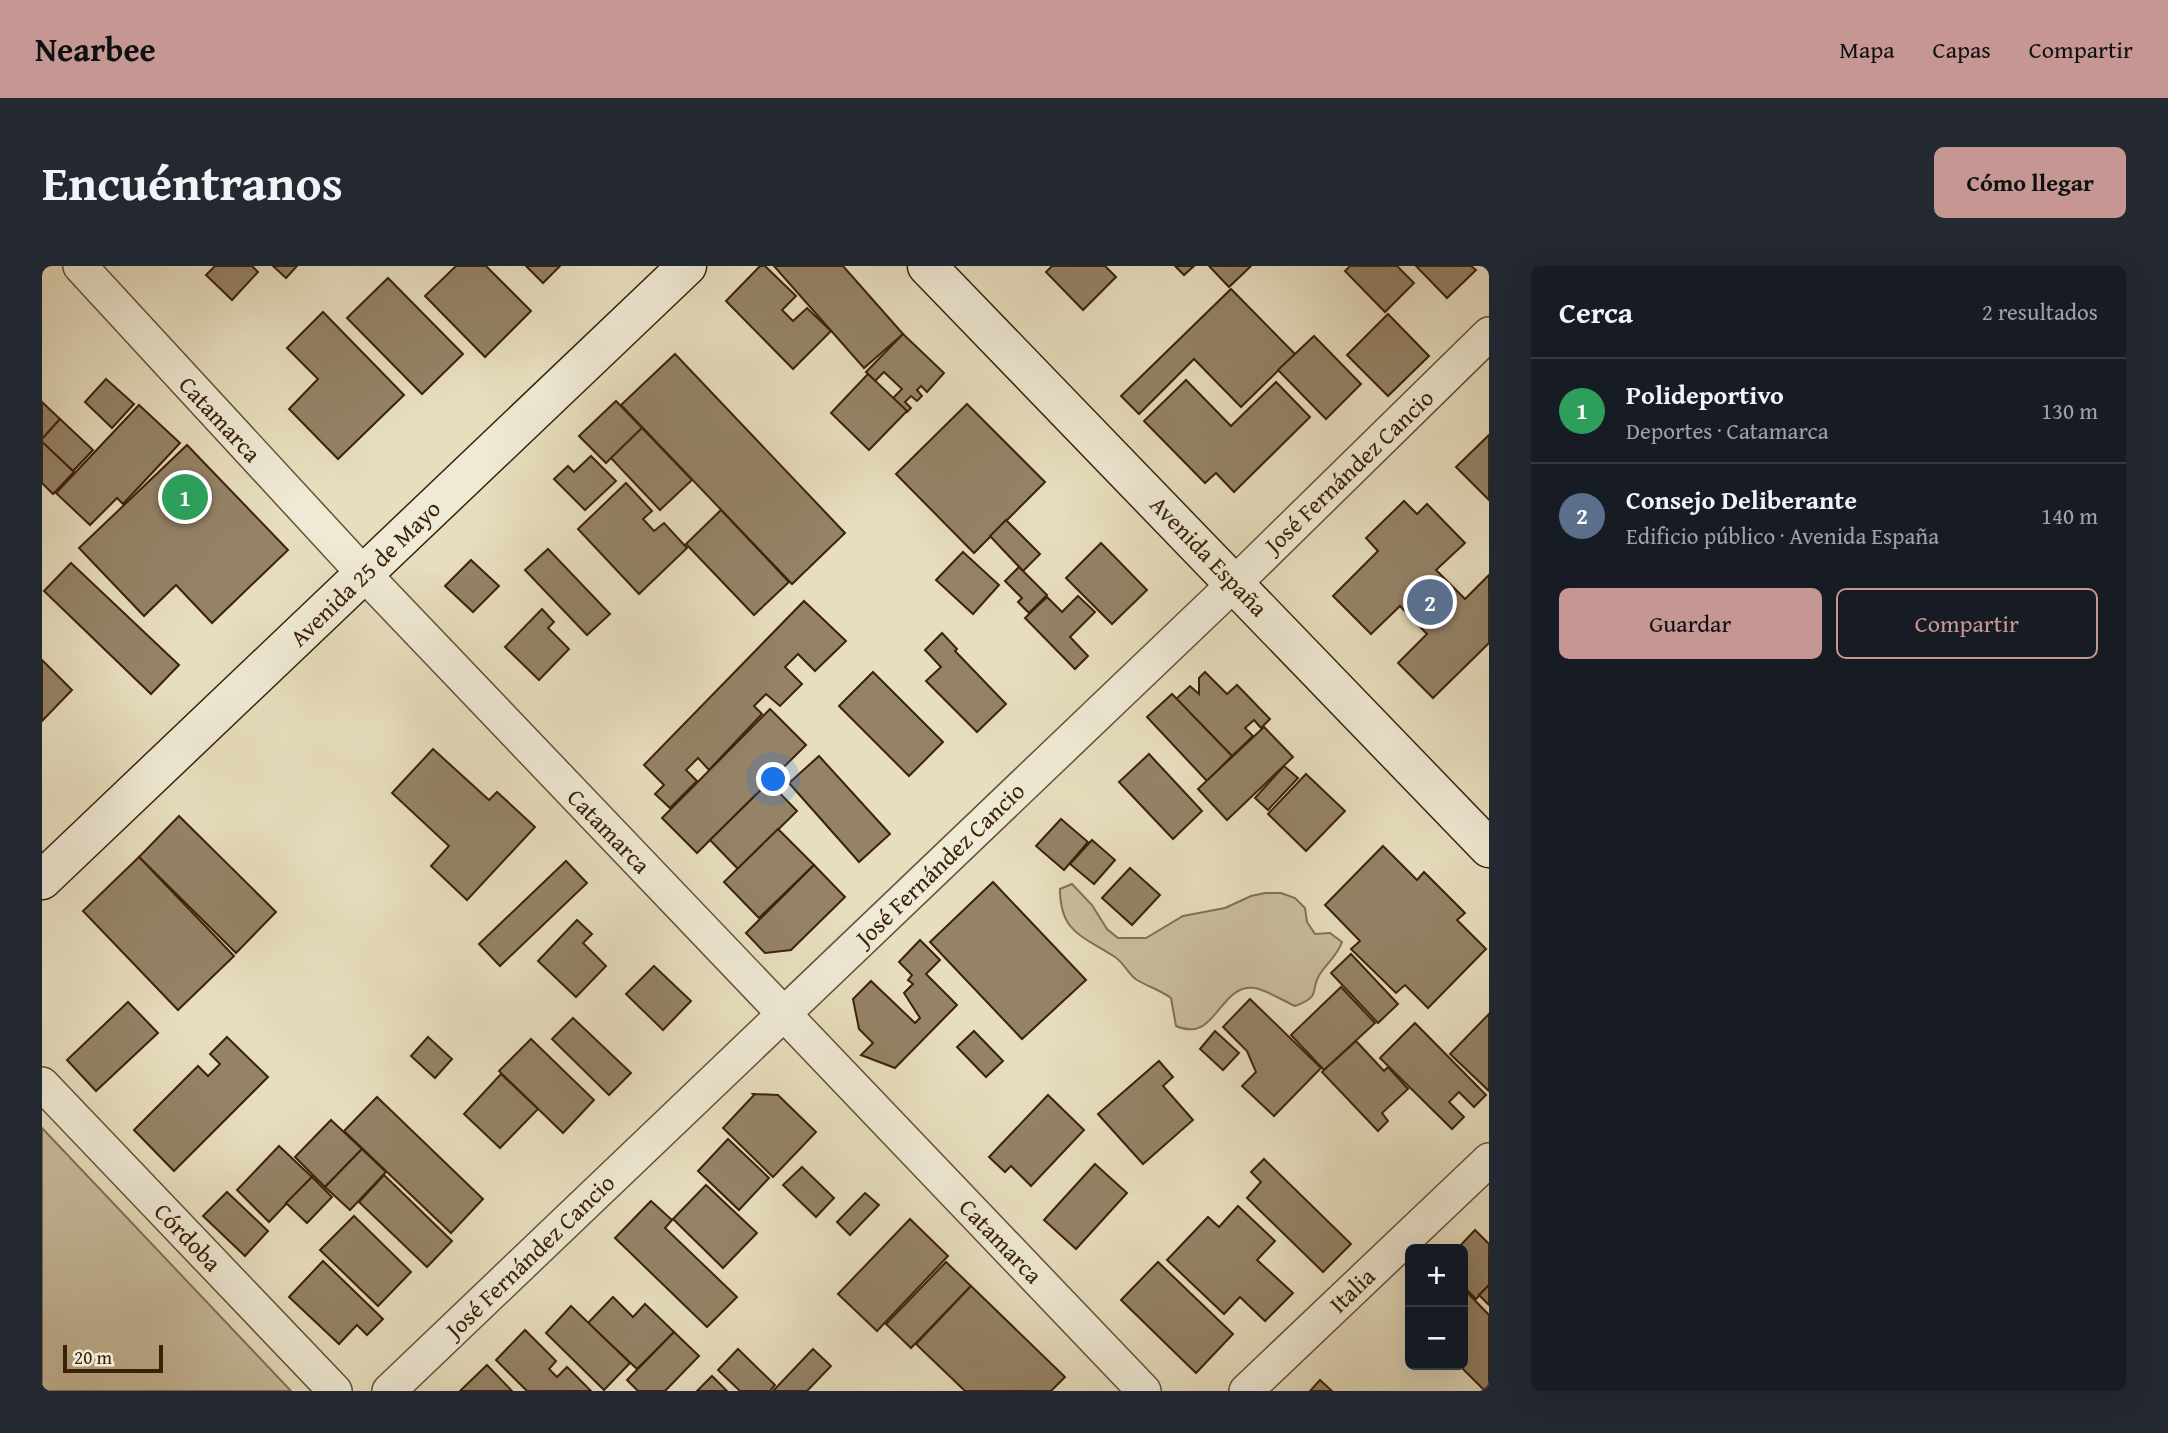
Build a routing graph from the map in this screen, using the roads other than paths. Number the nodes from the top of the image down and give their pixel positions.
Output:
1 (80, 266) edge
2 (687, 266) edge
3 (927, 266) edge
4 (1489, 334) edge
5 (364, 574) junction
6 (1235, 583) junction
7 (1489, 848) edge
8 (42, 880) edge
9 (784, 1013) junction
10 (42, 1084) edge
11 (1489, 1160) edge
12 (335, 1391) edge
13 (389, 1391) edge
14 (1144, 1391) edge
15 (1246, 1391) edge

1 - 5 street, Catamarca
2 - 5 main road, Avenida 25 de Mayo
3 - 6 main road, Avenida España
4 - 6 street, José Fernández Cancio
5 - 8 main road, Avenida 25 de Mayo
5 - 9 street, Catamarca
6 - 7 main road, Avenida España
6 - 9 street, José Fernández Cancio
9 - 13 street, José Fernández Cancio
9 - 14 street, Catamarca
10 - 12 street, Córdoba
11 - 15 street, Italia

